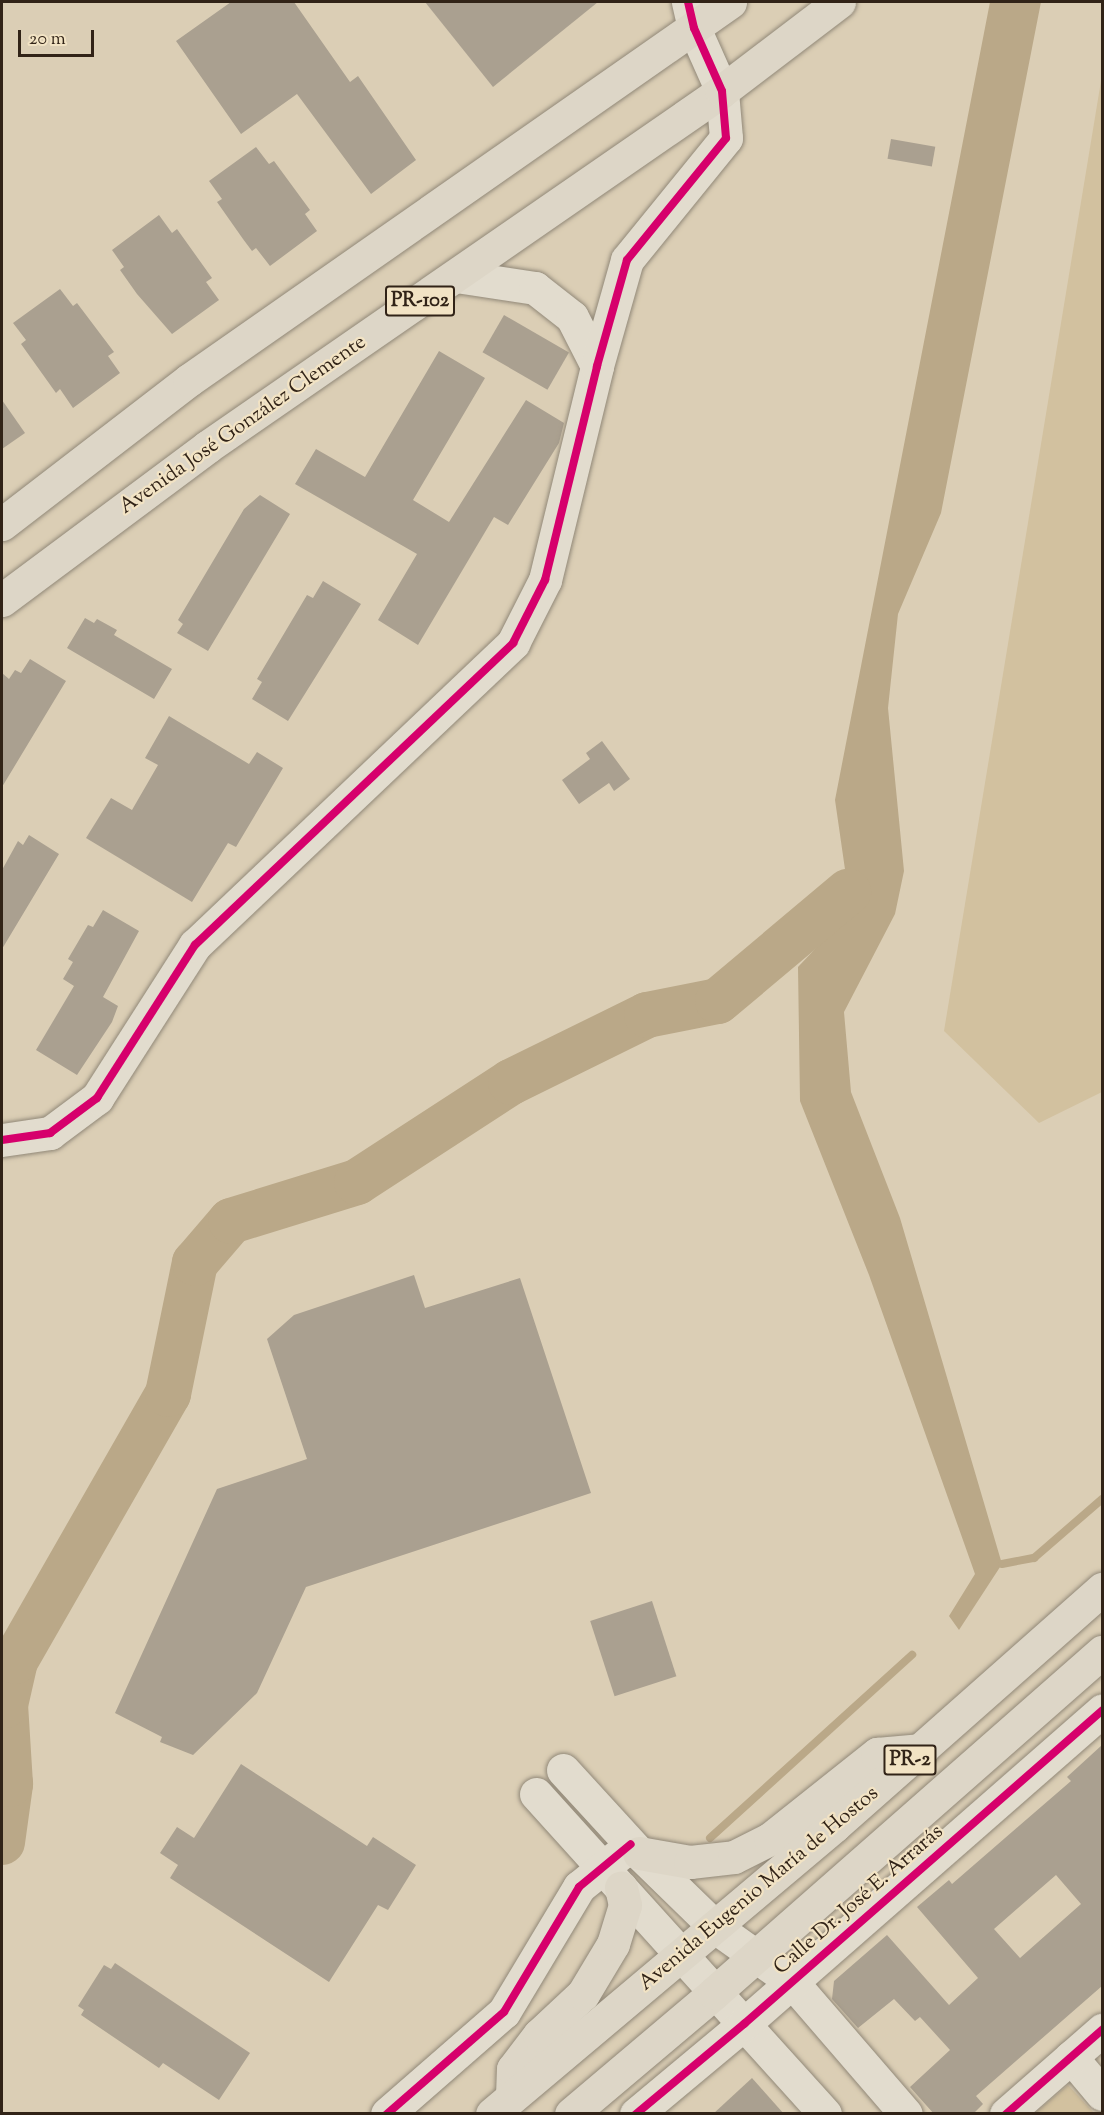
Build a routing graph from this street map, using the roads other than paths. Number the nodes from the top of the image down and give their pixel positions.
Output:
1 (730, 2) edge
2 (839, 2) edge
3 (691, 15) edge
4 (722, 91) junction
5 (456, 276) junction
6 (597, 366) junction
7 (2, 524) edge
8 (2, 600) edge
9 (2, 1140) edge
10 (1102, 1588) edge
11 (1102, 1652) edge
12 (1102, 1711) edge
13 (922, 1750) junction
14 (563, 1770) dead end
15 (536, 1794) dead end
16 (635, 1849) junction
17 (613, 1877) junction
18 (715, 1927) junction
19 (681, 1956) junction
20 (755, 1956) junction
21 (792, 1982) junction
22 (714, 1993) junction
23 (744, 2024) junction
24 (1102, 2030) edge
25 (1071, 2057) junction
26 (1102, 2094) edge
27 (502, 2105) edge
28 (387, 2114) edge
29 (571, 2114) edge
30 (636, 2114) edge
31 (825, 2114) edge
32 (906, 2114) edge
33 (1006, 2114) edge

1 - 3 main road
2 - 4 main road, Avenida José González Clemente / PR-102
3 - 4 street
3 - 7 main road
4 - 5 main road, Avenida José González Clemente / PR-102
4 - 6 street
5 - 6 street
5 - 8 main road, Avenida José González Clemente / PR-102
6 - 9 street
10 - 13 main road, Avenida Eugenio María de Hostos / PR-2
11 - 20 main road, PR-2
12 - 21 street, Calle Dr. José E. Arrarás
13 - 16 main road
13 - 18 main road, Avenida Eugenio María de Hostos / PR-2
14 - 16 street
15 - 17 street
16 - 17 street
16 - 18 street
17 - 19 street
17 - 27 main road
17 - 28 street
18 - 19 main road, Avenida Eugenio María de Hostos / PR-2
18 - 20 street
19 - 22 street
19 - 27 main road, Avenida Eugenio María de Hostos / PR-2
20 - 21 street
20 - 22 main road, PR-2
21 - 23 street, Calle Dr. José E. Arrarás
21 - 32 street
22 - 23 street
22 - 29 main road, PR-2
23 - 30 street, Calle Dr. José E. Arrarás
23 - 31 street
24 - 25 street
25 - 26 street
25 - 33 street

